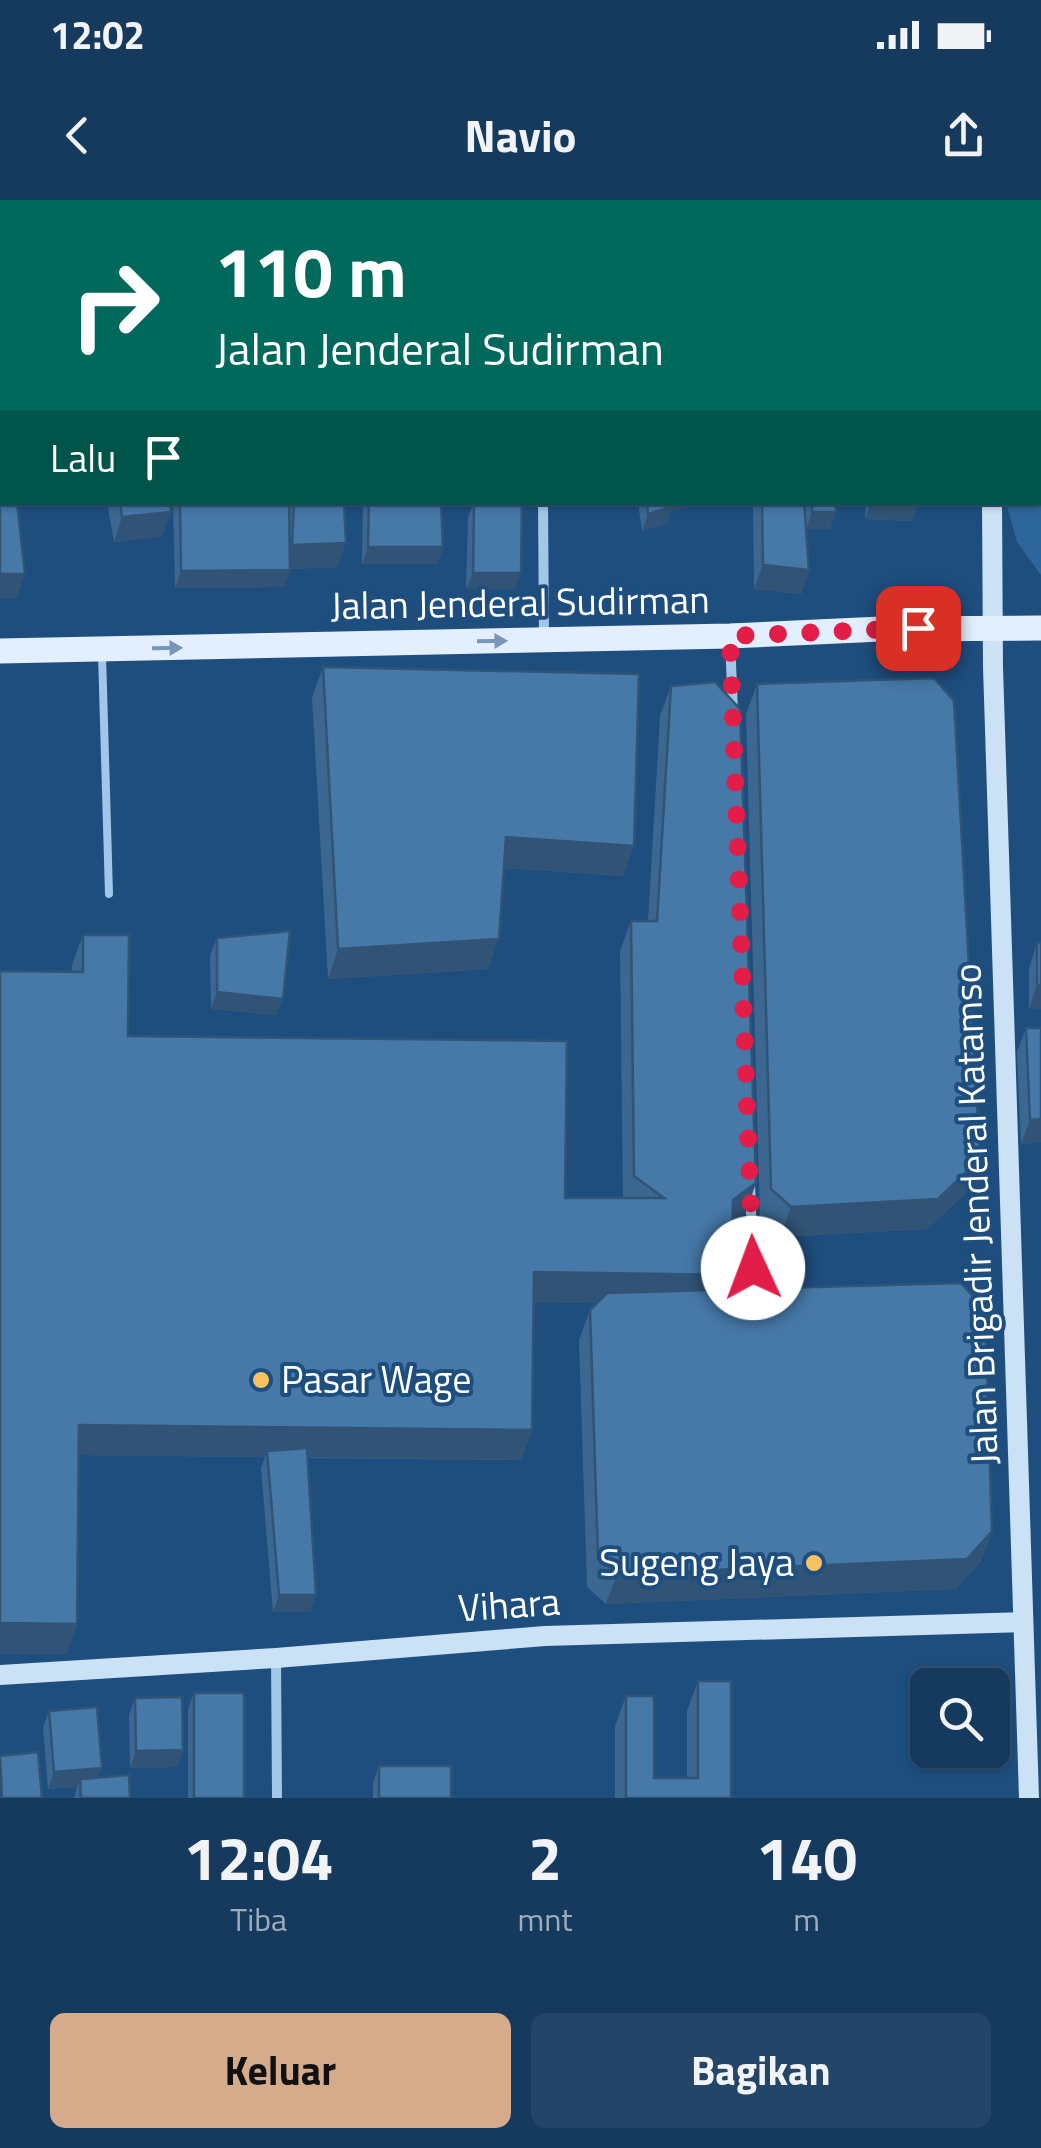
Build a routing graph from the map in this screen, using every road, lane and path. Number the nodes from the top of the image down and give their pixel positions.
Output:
1 (544, 505) edge
2 (992, 505) edge
3 (992, 627) junction
4 (1041, 628) edge
5 (730, 636) junction
6 (544, 640) junction
7 (101, 650) junction
8 (0, 652) edge
9 (734, 730) edge
10 (109, 894) dead end
11 (750, 1168) edge
12 (753, 1268) dead end
13 (1032, 1622) edge
14 (276, 1658) junction
15 (0, 1674) edge
16 (278, 1798) edge
17 (1029, 1798) edge

1 - 6 street
2 - 3 street, Jalan Brigadir Jenderal Katamso
3 - 4 main road, Jalan Jenderal Sudirman
3 - 5 main road, Jalan Jenderal Sudirman
3 - 13 street, Jalan Brigadir Jenderal Katamso
5 - 6 main road, Jalan Jenderal Sudirman
5 - 9 street
7 -> 6 main road, Jalan Jenderal Sudirman
7 - 8 main road, Jalan Jenderal Sudirman
7 - 10 lane
11 - 12 street
13 - 14 street, Vihara
13 - 17 street, Jalan Brigadir Jenderal Katamso
14 - 15 street, Vihara
14 - 16 street

